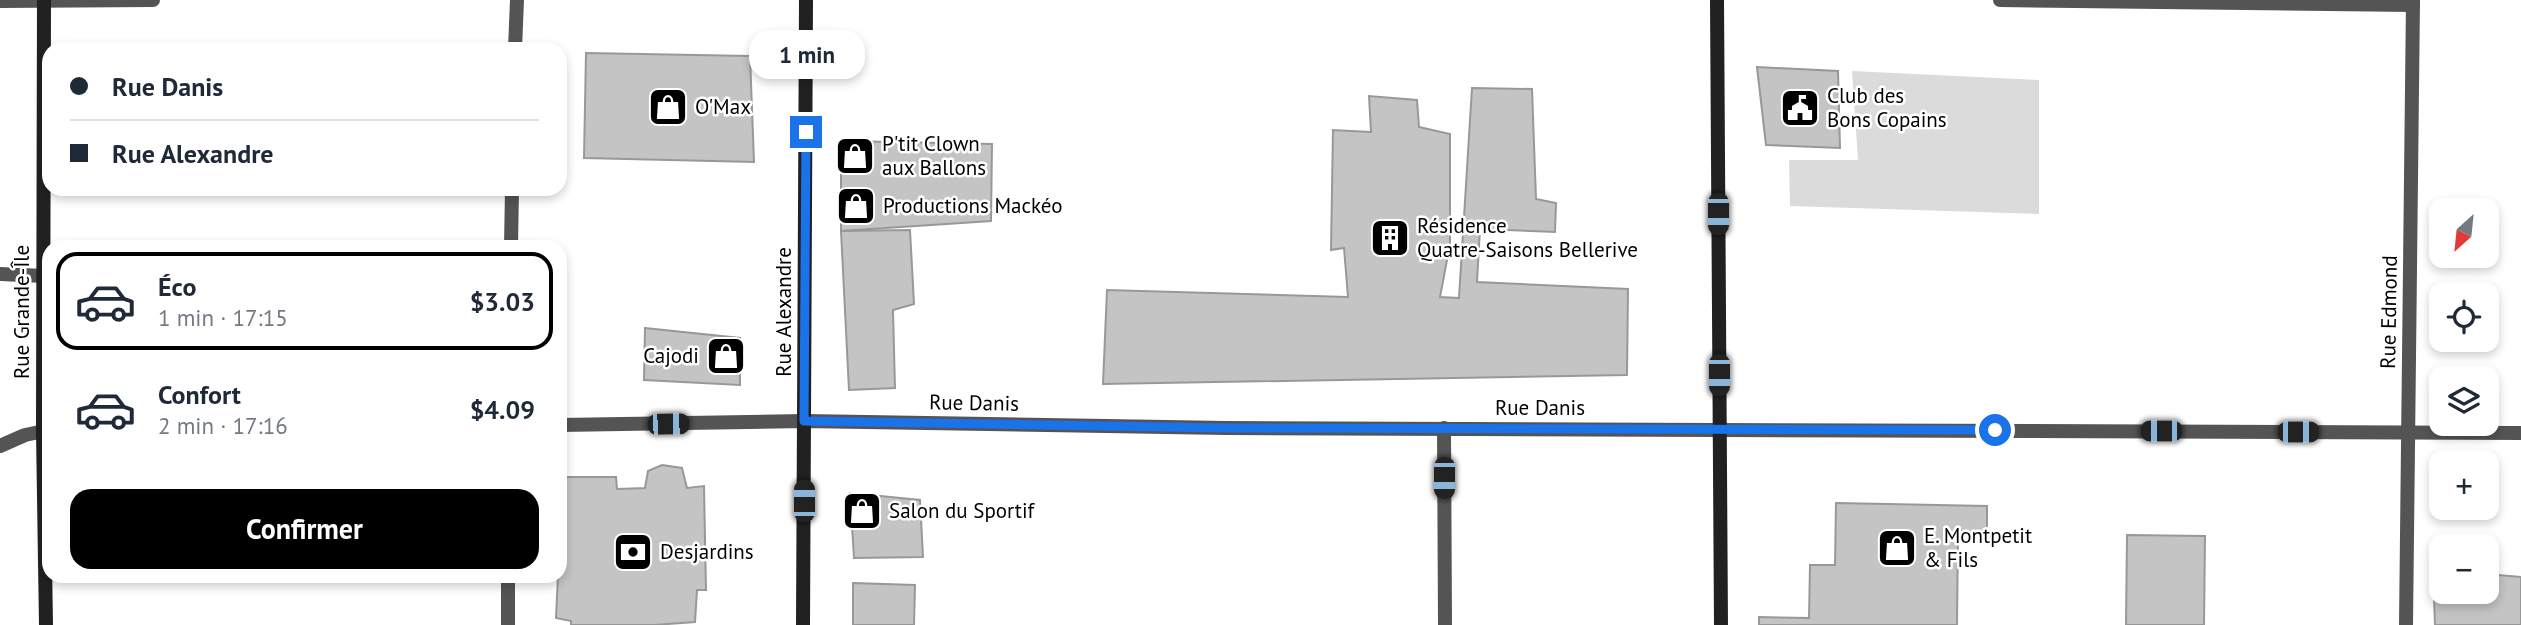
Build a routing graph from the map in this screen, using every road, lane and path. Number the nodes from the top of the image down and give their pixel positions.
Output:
1 (153, 0) edge
2 (516, 0) edge
3 (806, 0) edge
4 (1717, 0) edge
5 (2000, 0) edge
6 (0, 1) edge
7 (44, 1) edge
8 (2413, 2) edge
9 (44, 42) edge
10 (515, 42) edge
11 (44, 196) edge
12 (512, 196) edge
13 (44, 240) edge
14 (511, 240) edge
15 (0, 274) edge
16 (42, 276) edge
17 (804, 421) junction
18 (567, 425) edge
19 (1444, 428) junction
20 (1720, 429) junction
21 (42, 432) edge
22 (2409, 432) junction
23 (2521, 433) edge
24 (0, 446) edge
25 (46, 583) edge
26 (508, 583) edge
27 (46, 625) edge
28 (508, 625) edge
29 (803, 625) edge
30 (1445, 625) edge
31 (1721, 625) edge
32 (2406, 625) edge

1 - 7 street
2 - 10 street
3 - 17 main road, Rue Alexandre
4 - 20 main road
5 - 8 street
6 - 7 street
7 - 9 main road, Rue Grande-Île
8 - 22 street, Rue Edmond
11 - 13 main road, Rue Grande-Île
12 - 14 street
15 - 16 street
17 - 18 street, Rue Danis
17 - 19 street, Rue Danis
17 - 29 main road, Rue Alexandre
19 - 20 street, Rue Danis
19 - 30 street
20 - 22 street, Rue Danis
20 - 31 main road
21 - 24 street
22 - 23 street, Rue Danis
22 - 32 street, Rue Edmond
25 - 27 main road, Rue Grande-Île
26 - 28 street

